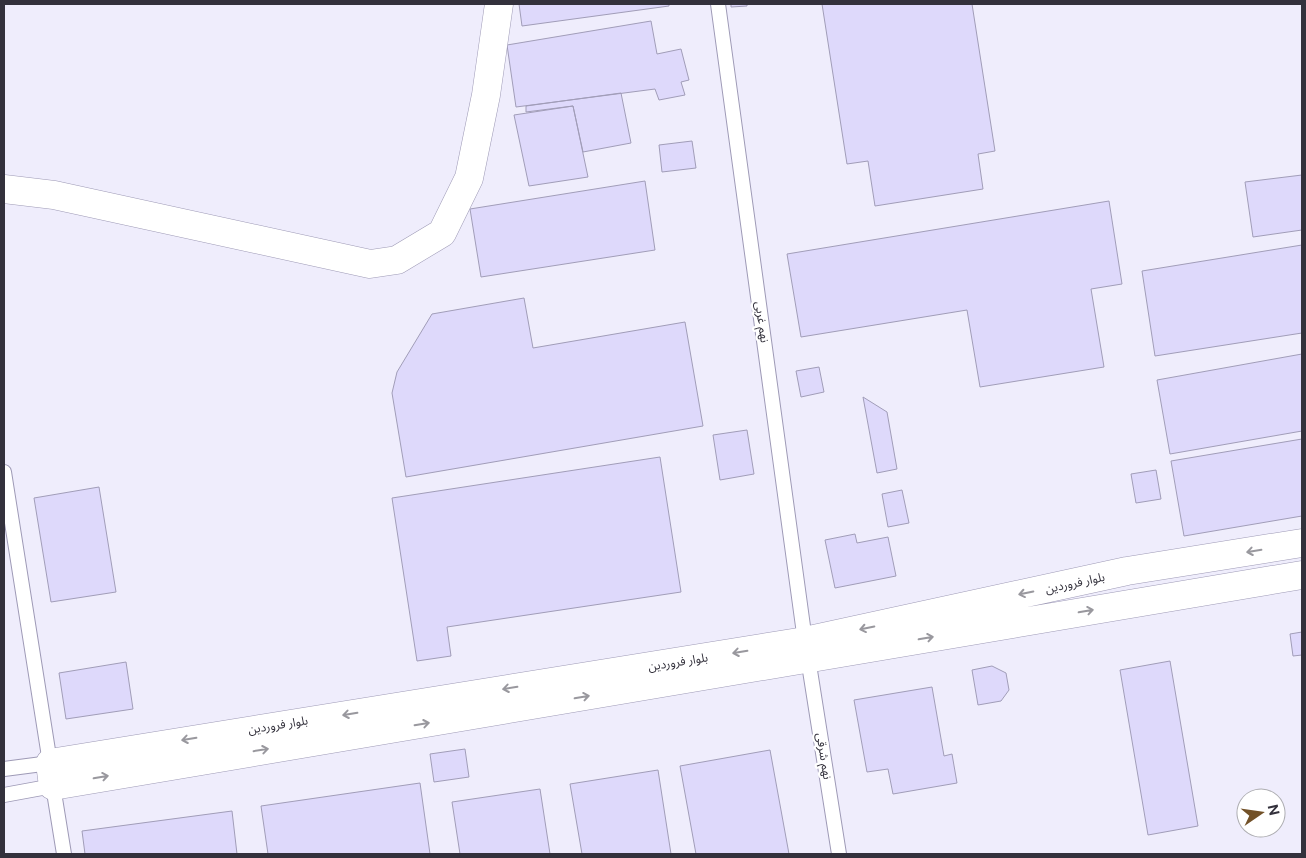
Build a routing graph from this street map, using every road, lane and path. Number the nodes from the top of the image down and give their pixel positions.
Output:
1 (499, 4) edge
2 (718, 4) edge
3 (4, 189) edge
4 (4, 472) edge
5 (1302, 543) edge
6 (1302, 575) edge
7 (807, 649) junction
8 (4, 769) edge
9 (51, 774) junction
10 (4, 795) edge
11 (64, 854) edge
12 (838, 854) edge

1 - 3 street
2 - 7 lane, نهم غربی
4 - 9 lane
5 -> 7 street, بلوار فروردین
7 -> 6 street, بلوار فروردین
7 - 9 street, بلوار فروردین
7 - 12 lane, نهم شرقی
8 - 9 lane
9 - 10 lane
9 - 11 lane

